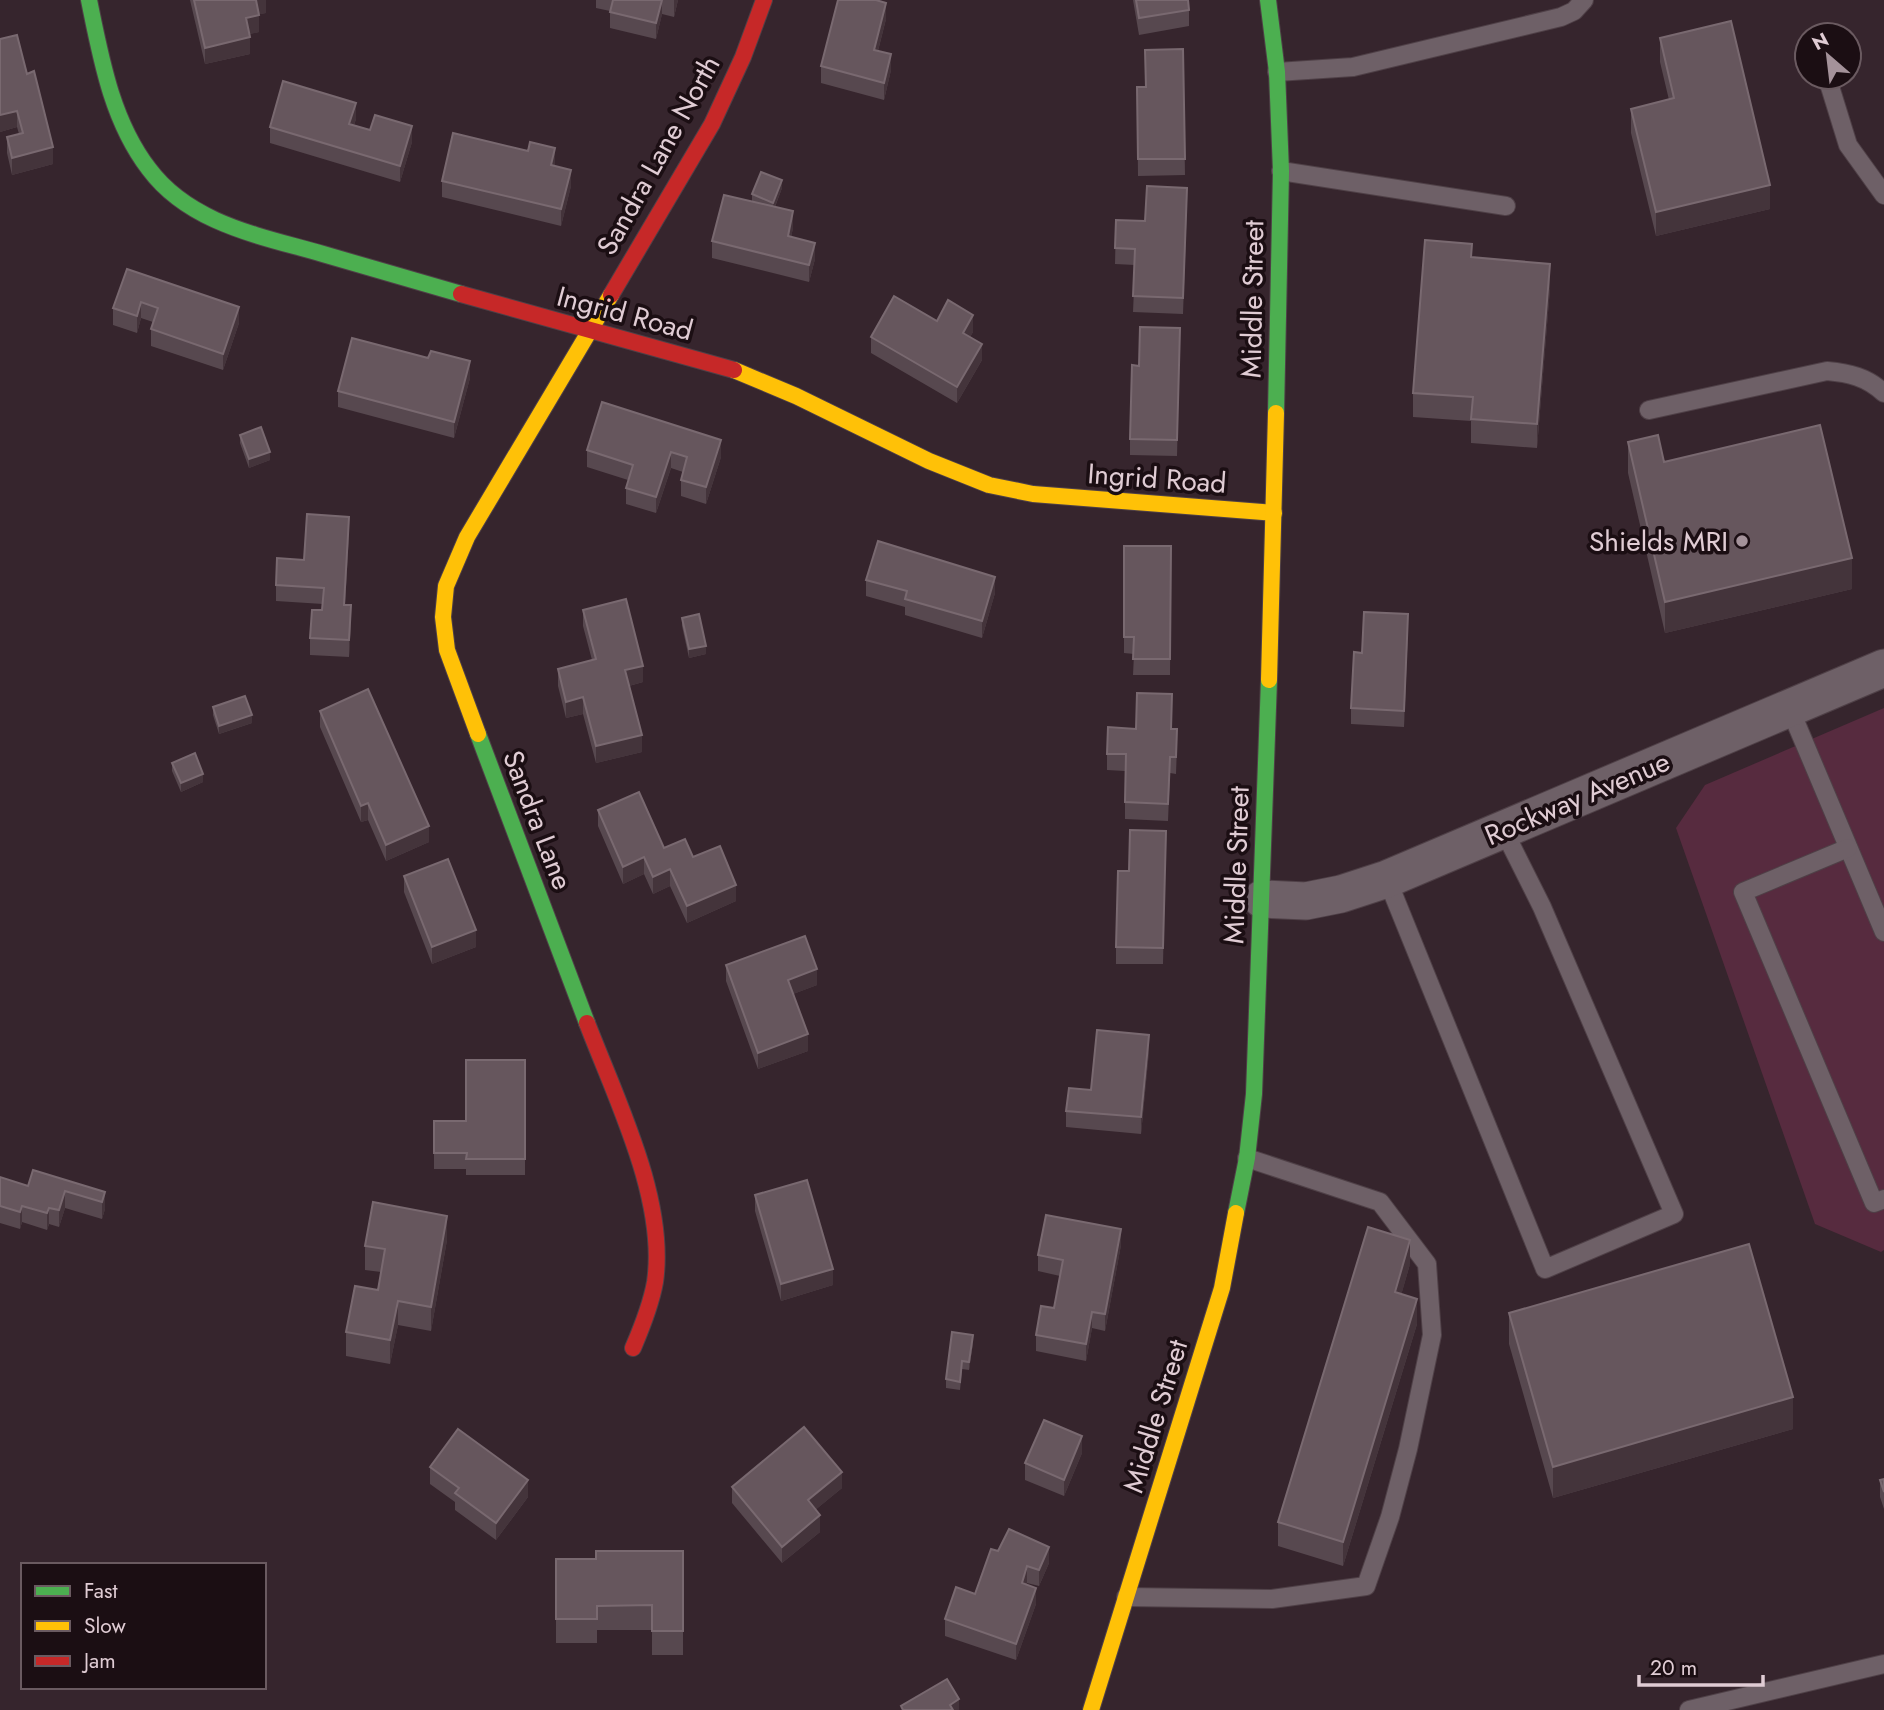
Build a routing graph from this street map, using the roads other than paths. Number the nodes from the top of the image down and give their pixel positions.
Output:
1 (89, 0) edge
2 (764, 0) edge
3 (1268, 0) edge
4 (1584, 0) edge
5 (1277, 72) junction
6 (1831, 91) edge
7 (1281, 171) junction
8 (1884, 195) edge
9 (1506, 206) dead end
10 (588, 331) junction
11 (1884, 393) edge
12 (1650, 410) dead end
13 (1274, 513) junction
14 (1884, 668) edge
15 (1790, 709) junction
16 (1503, 829) junction
17 (1848, 848) junction
18 (1387, 879) junction
19 (1262, 899) junction
20 (1884, 932) edge
21 (1247, 1158) junction
22 (1884, 1199) edge
23 (632, 1348) dead end
24 (1126, 1597) junction
25 (1884, 1664) edge
26 (1090, 1710) edge
27 (1689, 1710) edge

1 - 10 street, Ingrid Road
2 - 10 street, Sandra Lane North
3 - 5 street, Middle Street
4 - 5 lane
5 - 7 street, Middle Street
6 - 8 lane
7 - 9 lane
7 - 13 street, Middle Street
10 - 13 street, Ingrid Road
10 - 23 street, Sandra Lane
11 - 12 lane
13 - 19 street, Middle Street
14 - 15 street, Rockway Avenue
15 - 16 street, Rockway Avenue
15 - 17 lane
16 - 18 street, Rockway Avenue
16 - 18 lane
17 - 20 lane
17 - 22 lane
18 - 19 street, Rockway Avenue
19 - 21 street, Middle Street
21 - 24 street, Middle Street
21 - 24 lane
24 - 26 street, Middle Street
25 - 27 lane

